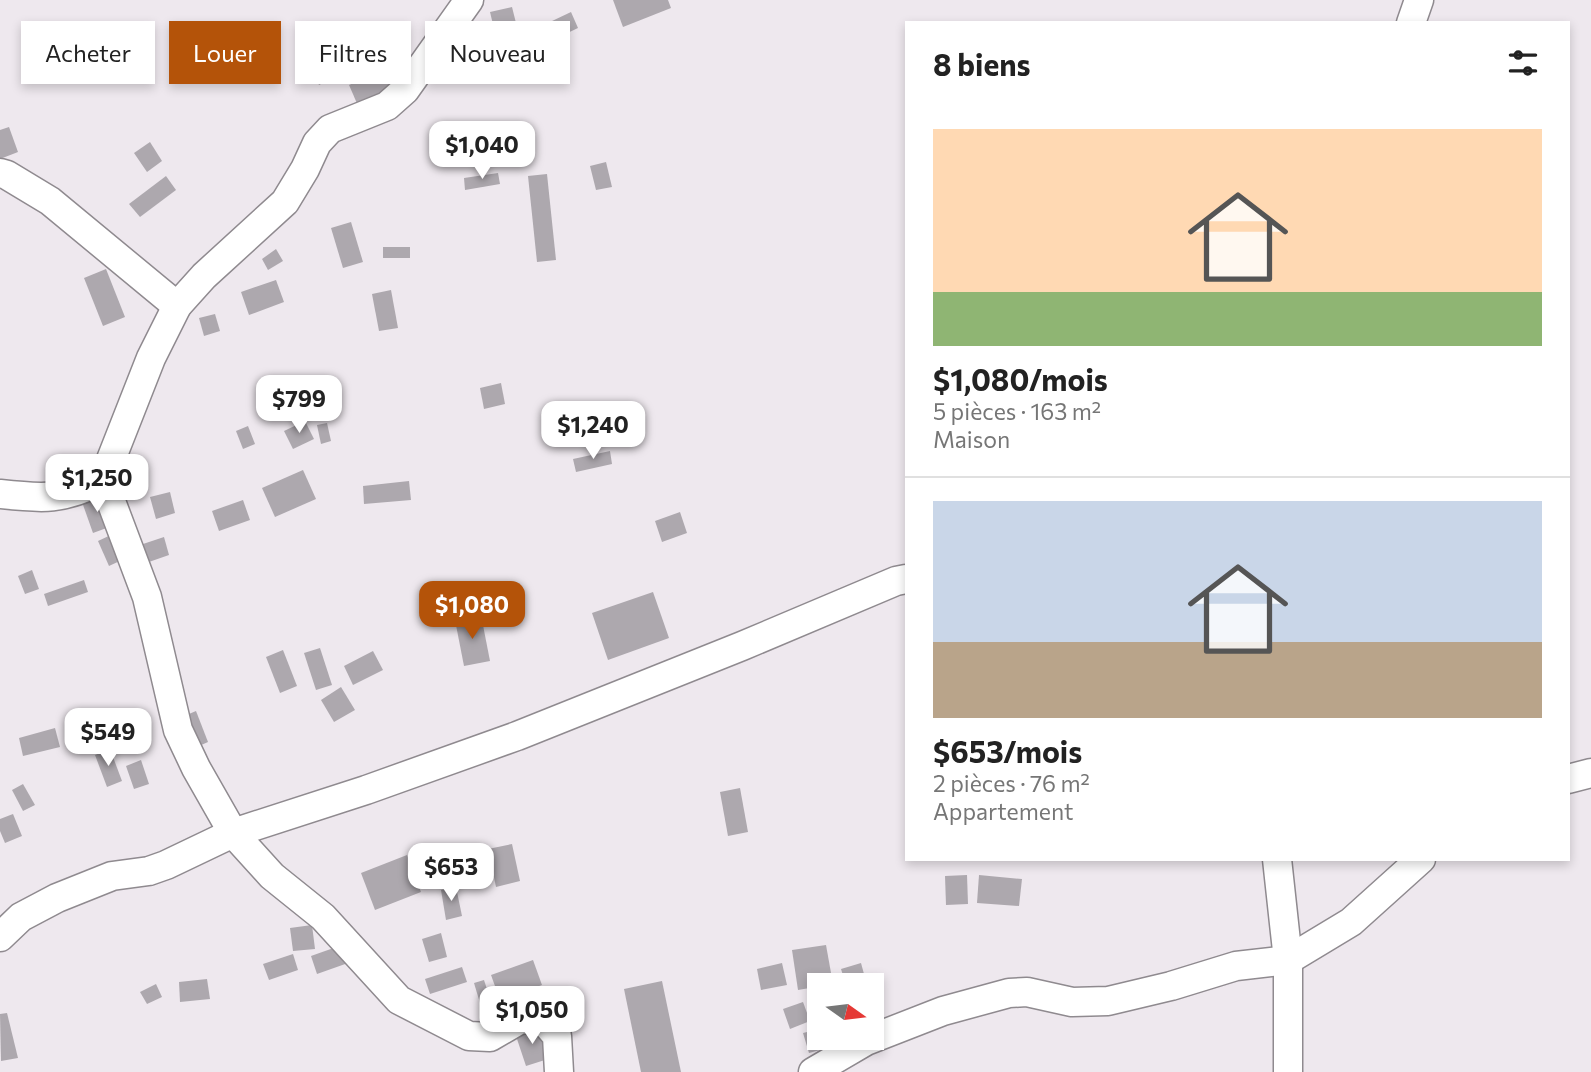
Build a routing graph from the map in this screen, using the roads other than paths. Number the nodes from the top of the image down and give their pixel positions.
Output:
1 (469, 0) edge
2 (1419, 0) edge
3 (1412, 21) edge
4 (0, 173) edge
5 (177, 306) junction
6 (103, 480) junction
7 (0, 494) edge
8 (905, 579) edge
9 (1591, 773) edge
10 (1570, 778) edge
11 (233, 833) junction
12 (1278, 861) edge
13 (1418, 861) edge
14 (0, 937) edge
15 (1288, 960) junction
16 (559, 1072) edge
17 (813, 1072) edge
18 (1288, 1072) edge

1 - 5 street
2 - 3 street
4 - 5 street
5 - 6 street
6 - 7 street
6 - 11 street
8 - 11 street
9 - 10 street
11 - 14 street
11 - 16 street
12 - 15 street
13 - 15 street
15 - 17 street
15 - 18 street

